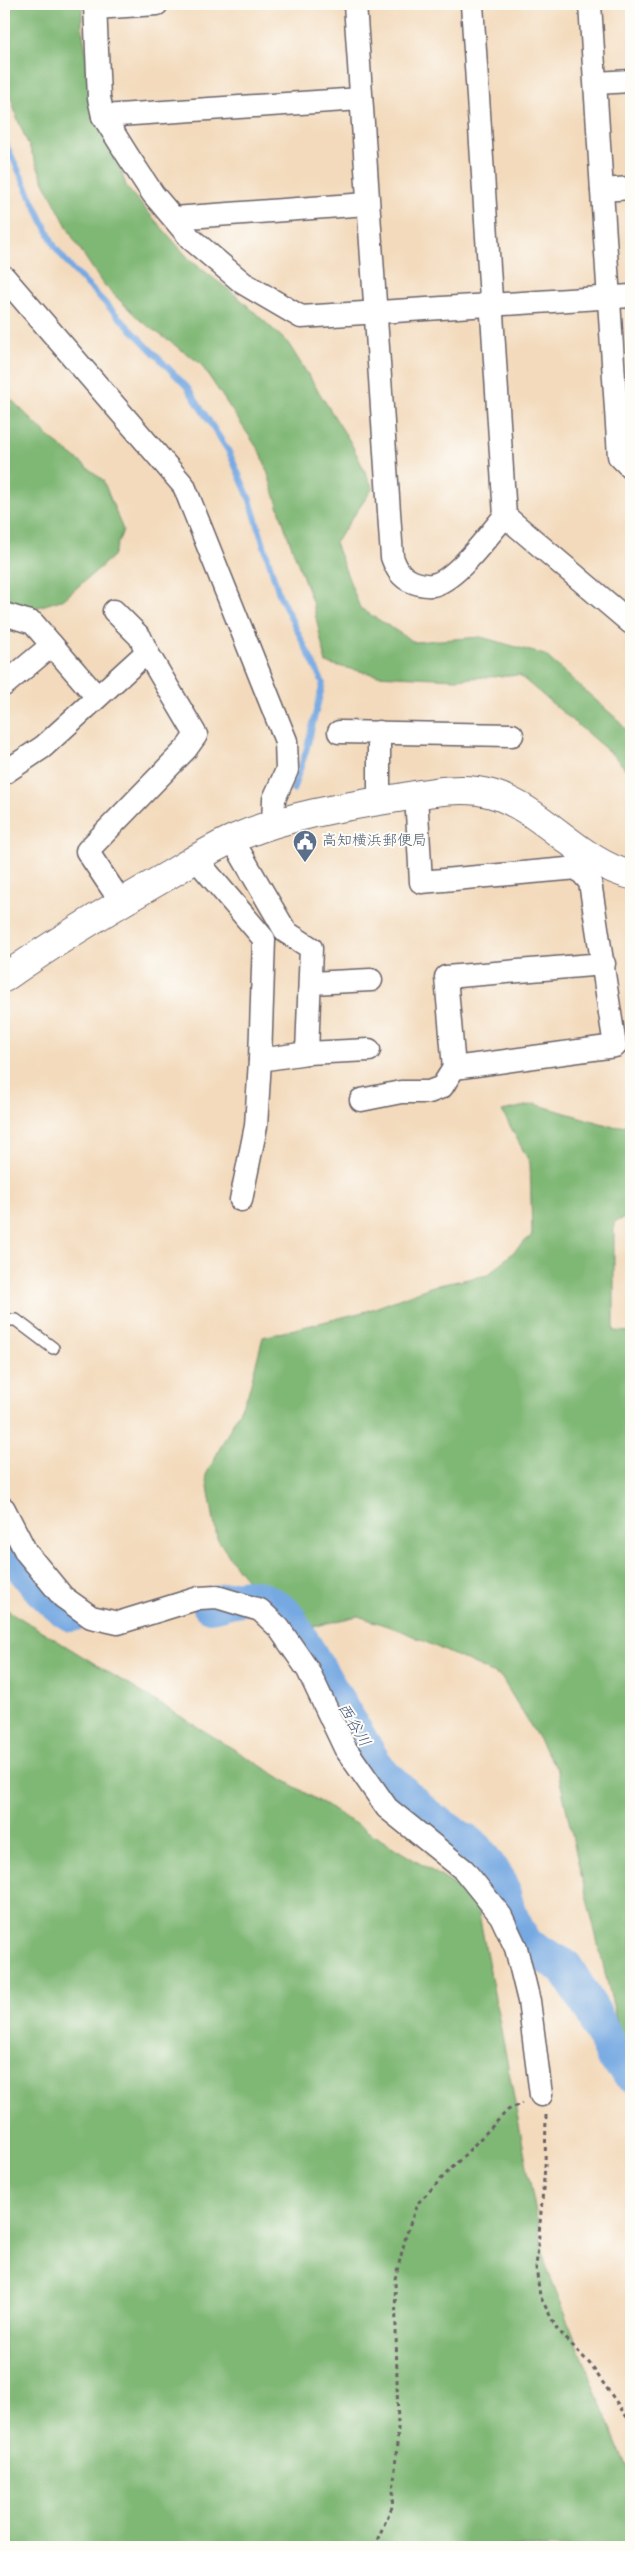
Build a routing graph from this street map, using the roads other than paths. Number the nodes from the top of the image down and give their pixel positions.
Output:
1 (157, 4) edge
2 (355, 4) edge
3 (472, 4) edge
4 (590, 4) edge
5 (95, 6) edge
6 (631, 81) edge
7 (596, 83) junction
8 (361, 99) junction
9 (103, 116) junction
10 (631, 188) edge
11 (602, 190) junction
12 (368, 204) junction
13 (174, 218) junction
14 (4, 277) edge
15 (631, 296) edge
16 (608, 298) junction
17 (493, 305) junction
18 (374, 313) junction
19 (623, 404) edge
20 (631, 468) edge
21 (504, 516) junction
22 (114, 611) dead end
23 (4, 614) edge
24 (631, 623) edge
25 (52, 645) junction
26 (147, 652) junction
27 (4, 684) edge
28 (97, 697) junction
29 (339, 732) dead end
30 (379, 732) junction
31 (512, 735) dead end
32 (4, 773) edge
33 (416, 795) junction
34 (379, 801) junction
35 (273, 824) junction
36 (232, 839) junction
37 (196, 859) junction
38 (586, 863) junction
39 (631, 875) edge
40 (121, 902) junction
41 (604, 964) junction
42 (4, 978) edge
43 (372, 980) dead end
44 (310, 983) junction
45 (369, 1050) dead end
46 (307, 1053) junction
47 (260, 1060) junction
48 (454, 1068) junction
49 (361, 1100) dead end
50 (241, 1200) dead end
51 (4, 1320) edge
52 (53, 1348) dead end
53 (4, 1509) edge
54 (541, 2094) road end

1 - 5 street
2 - 8 street
3 - 17 street
4 - 7 street
5 - 9 street
6 - 7 street
7 - 11 street
8 - 9 street
8 - 12 street
9 - 13 street
10 - 11 street
11 - 16 street
12 - 13 street
12 - 18 street
13 - 18 street
14 - 35 street
15 - 16 street
16 - 17 street
16 - 19 street
17 - 18 street
17 - 21 street
18 - 21 street
19 - 20 street
21 - 24 street
22 - 26 street
23 - 25 street
25 - 27 street
25 - 28 street
26 - 28 street
26 - 40 street
28 - 32 street
29 - 30 street
30 - 31 street
30 - 34 street
33 - 34 street
33 - 38 street
33 - 38 street
34 - 35 street
35 - 36 street
36 - 37 street
36 - 44 street
37 - 40 street
37 - 47 street
38 - 39 street
38 - 41 street
40 - 42 street
41 - 48 street
41 - 48 street
43 - 44 street
44 - 46 street
45 - 46 street
46 - 47 street
47 - 50 street
48 - 49 street
51 - 52 lane
53 - 54 street

